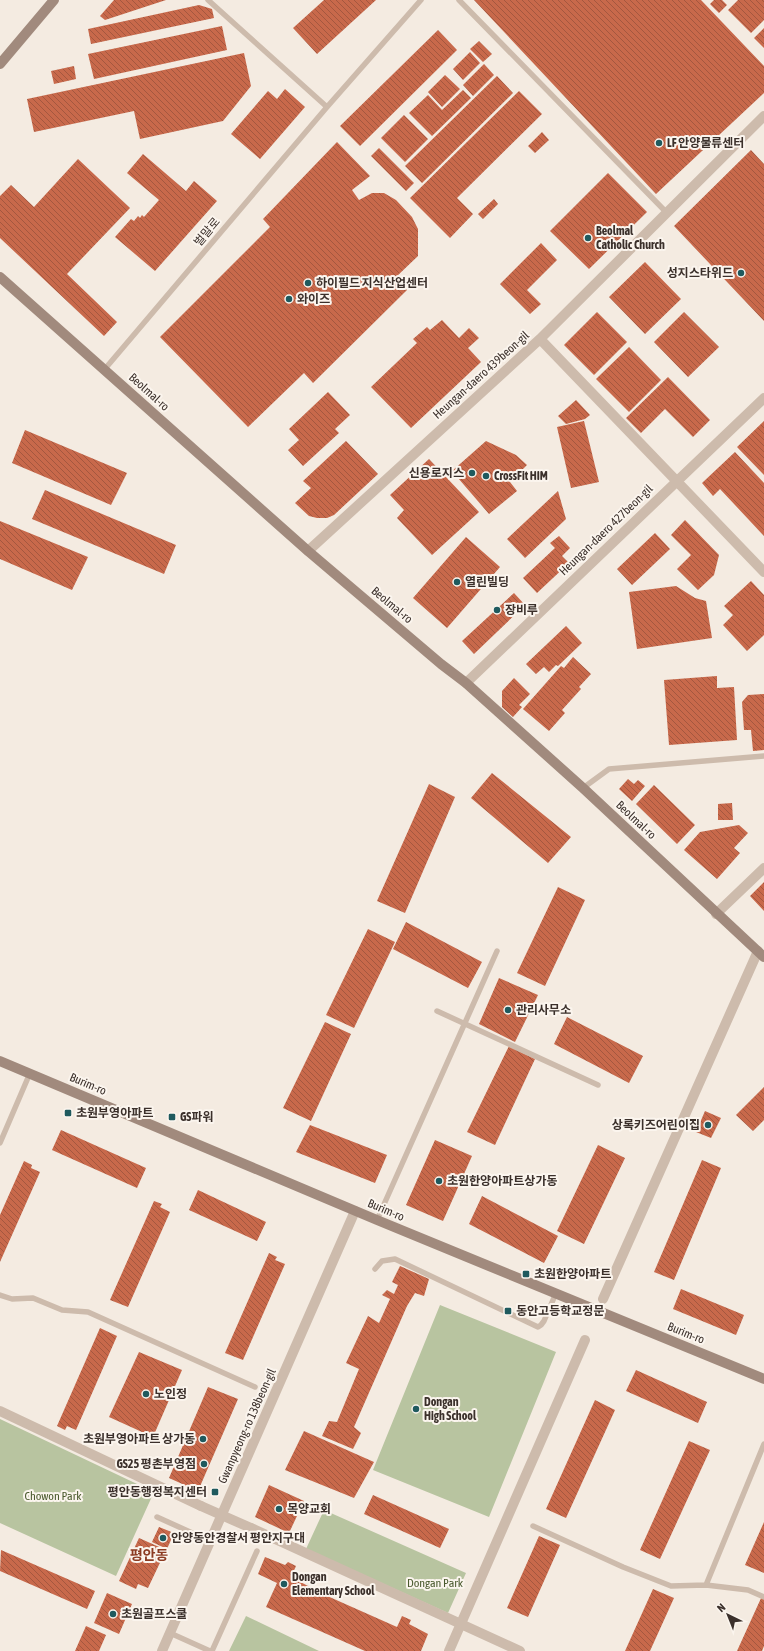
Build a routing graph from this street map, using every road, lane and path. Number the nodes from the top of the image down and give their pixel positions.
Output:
1 (54, 0) edge
2 (208, 0) edge
3 (421, 0) edge
4 (459, 0) edge
5 (0, 64) edge
6 (327, 108) junction
7 (764, 116) edge
8 (667, 213) junction
9 (0, 277) edge
10 (540, 339) junction
11 (104, 370) junction
12 (764, 398) edge
13 (676, 481) junction
14 (308, 551) junction
15 (764, 572) edge
16 (466, 682) junction
17 (764, 756) edge
18 (583, 788) junction
19 (764, 868) edge
20 (716, 914) junction
21 (497, 950) dead end
22 (761, 954) edge
23 (437, 1011) dead end
24 (464, 1023) junction
25 (0, 1061) edge
26 (30, 1073) junction
27 (598, 1085) dead end
28 (0, 1144) edge
29 (355, 1211) junction
30 (377, 1220) junction
31 (375, 1269) dead end
32 (556, 1293) junction
33 (0, 1295) edge
34 (603, 1299) dead end
35 (586, 1340) dead end
36 (764, 1379) edge
37 (255, 1386) dead end
38 (0, 1411) edge
39 (764, 1444) edge
40 (157, 1517) dead end
41 (533, 1526) dead end
42 (210, 1541) junction
43 (257, 1551) dead end
44 (706, 1585) junction
45 (764, 1597) edge
46 (460, 1624) junction
47 (170, 1633) junction
48 (162, 1651) edge
49 (211, 1651) edge
50 (449, 1651) edge
51 (520, 1651) edge

1 - 5 street
2 - 6 lane
3 - 6 lane, 벌말로
4 - 8 lane
6 - 11 lane, 벌말로
7 - 8 street, Heungan-daero 439beon-gil
8 - 10 street, Heungan-daero 439beon-gil
9 - 11 street, Beolmal-ro
10 - 13 street
10 - 14 street, Heungan-daero 439beon-gil
11 - 14 street, Beolmal-ro
12 - 13 street, Heungan-daero 427beon-gil
13 - 15 street
13 - 16 street, Heungan-daero 427beon-gil
14 - 16 street, Beolmal-ro
16 - 18 street, Beolmal-ro
17 - 18 lane
18 - 20 street, Beolmal-ro
19 - 20 street
20 - 22 street, Beolmal-ro
21 - 24 lane
22 - 34 street
23 - 24 lane
24 - 27 lane
24 - 30 lane
25 - 26 street, Burim-ro
26 - 28 lane
26 - 29 street, Burim-ro
29 - 30 street, Burim-ro
29 - 42 street, Gwanpyeong-ro 138beon-gil
30 - 32 street, Burim-ro
31 - 32 lane
32 - 36 street, Burim-ro
33 - 37 lane
35 - 46 street
38 - 46 street, bridge
39 - 44 lane
40 - 42 lane
41 - 44 lane
42 - 47 street, Gwanpyeong-ro 138beon-gil
43 - 49 lane
44 - 45 lane
46 - 50 street
46 - 51 street
47 - 48 street, Gwanpyeong-ro 138beon-gil
47 - 49 lane

